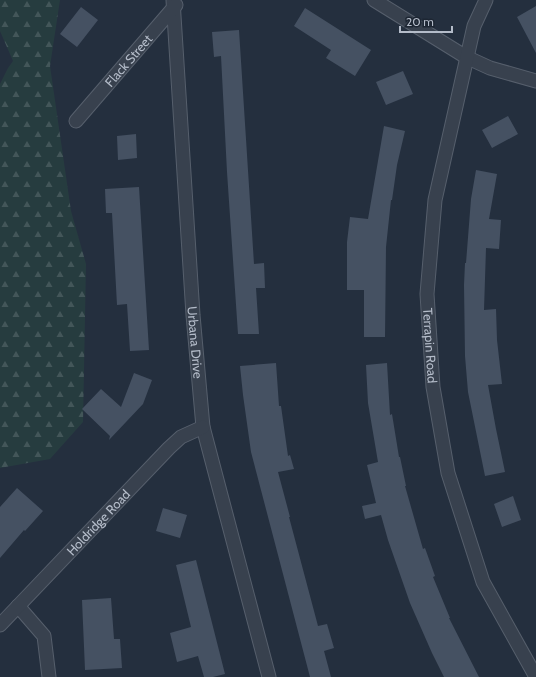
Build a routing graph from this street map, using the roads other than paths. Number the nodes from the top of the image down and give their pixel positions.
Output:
1 (374, 0) edge
2 (486, 0) edge
3 (175, 3) edge
4 (466, 57) junction
5 (536, 81) edge
6 (76, 121) dead end
7 (203, 427) junction
8 (18, 606) junction
9 (0, 626) edge
10 (49, 677) edge
11 (269, 677) edge
12 (536, 677) edge

1 - 4 street
2 - 4 street, Terrapin Road
3 - 6 street, Flack Street
3 - 7 street, Urbana Drive
4 - 5 street
4 - 12 street, Terrapin Road
7 - 8 street, Holdridge Road
7 - 11 street, Urbana Drive
8 - 9 street, Holdridge Road
8 - 10 street

